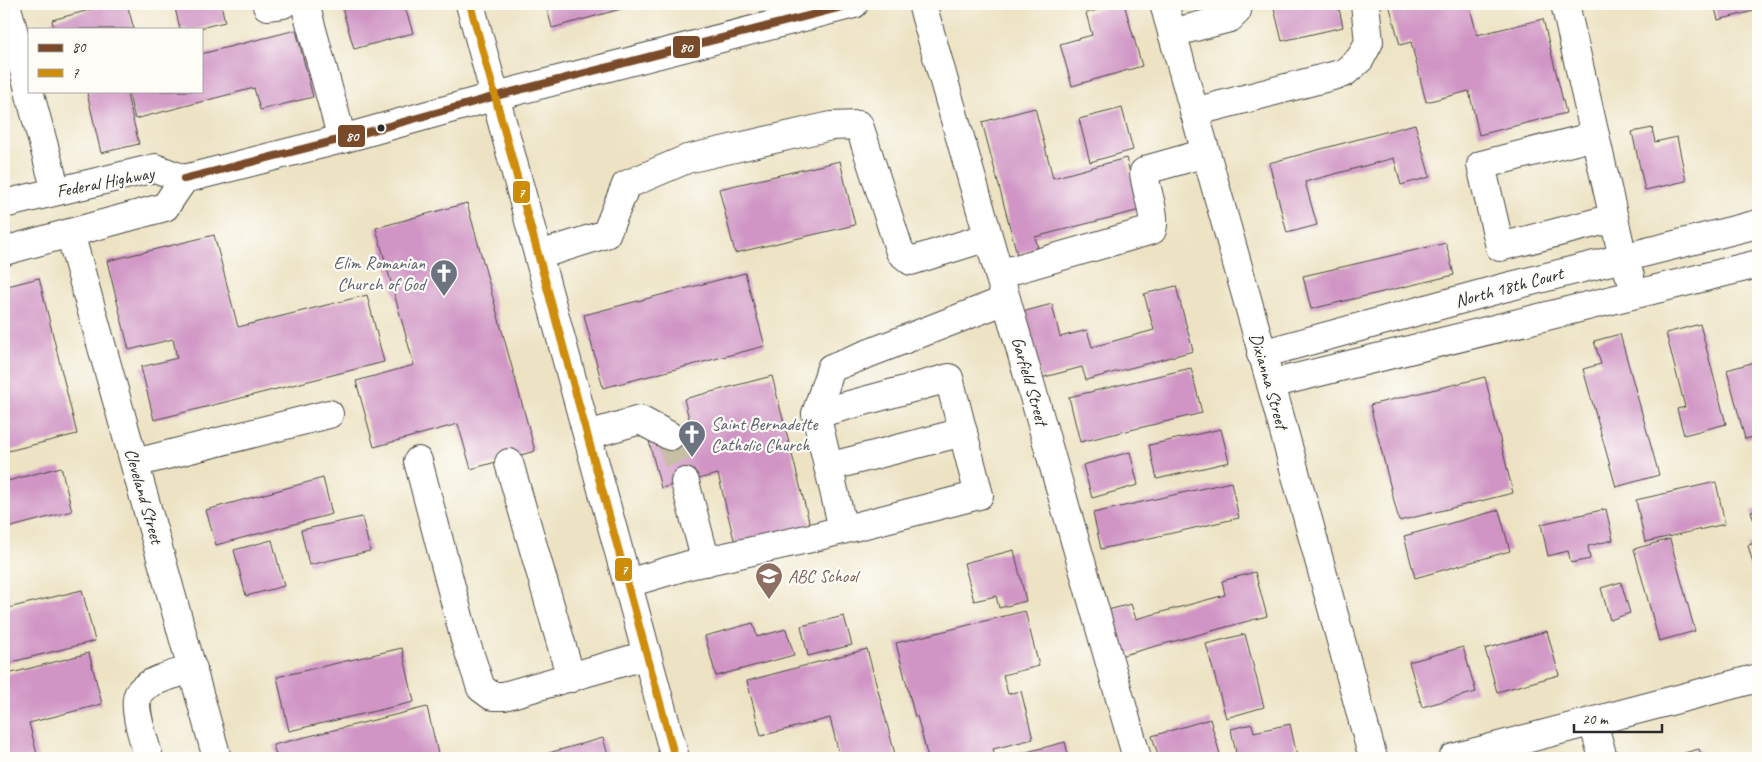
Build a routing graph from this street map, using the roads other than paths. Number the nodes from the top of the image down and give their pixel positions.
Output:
1 (305, 4) edge
2 (470, 4) edge
3 (854, 4) edge
4 (922, 4) edge
5 (1164, 4) edge
6 (1238, 4) edge
7 (1365, 4) edge
8 (1565, 4) edge
9 (8, 21) edge
10 (1172, 33) junction
11 (28, 87) edge
12 (30, 92) edge
13 (496, 96) junction
14 (1194, 112) junction
15 (1595, 136) junction
16 (342, 139) junction
17 (1206, 153) junction
18 (184, 178) junction
19 (56, 190) junction
20 (4, 204) edge
21 (1614, 218) junction
22 (1758, 224) edge
23 (70, 233) junction
24 (988, 237) junction
25 (4, 251) edge
26 (539, 254) junction
27 (1623, 258) junction
28 (1758, 264) edge
29 (999, 274) junction
30 (1637, 294) junction
31 (1006, 300) junction
32 (1261, 354) junction
33 (1271, 384) junction
34 (329, 414) dead end
35 (816, 414) junction
36 (963, 432) junction
37 (588, 435) junction
38 (670, 436) tunnel mouth
39 (418, 461) dead end
40 (135, 463) junction
41 (509, 463) dead end
42 (828, 467) junction
43 (685, 482) tunnel mouth
44 (843, 529) junction
45 (706, 562) junction
46 (628, 583) junction
47 (647, 655) junction
48 (193, 669) junction
49 (571, 678) junction
50 (1758, 678) edge
51 (1593, 722) junction
52 (148, 758) edge
53 (217, 758) edge
54 (675, 758) edge
55 (1137, 758) edge
56 (1373, 758) edge
57 (1453, 758) edge
58 (1603, 758) edge

1 - 16 street
2 - 13 street
3 - 13 street
4 - 24 street, Garfield Street
5 - 10 street, Dixianna Street
6 - 10 street
7 - 14 street
8 - 15 street
9 - 11 street
10 - 14 street, Dixianna Street
12 - 19 street
13 - 16 street
13 - 26 street
14 - 17 street, Dixianna Street
15 - 21 street
15 - 21 street
16 - 18 street
17 - 29 street
17 - 32 street, Dixianna Street
18 - 19 street, Federal Highway
18 - 23 street, Federal Highway
19 - 20 street, Federal Highway
21 - 27 street
22 - 27 street, North 18th Court
23 - 25 street, Federal Highway
23 - 40 street, Cleveland Street
24 - 26 street
24 - 29 street, Garfield Street
26 - 37 street
27 - 30 street
27 - 32 street, North 18th Court
28 - 30 street, North 18th Court
29 - 31 street, Garfield Street
30 - 33 street, North 18th Court
31 - 35 street
31 - 55 street, Garfield Street
32 - 33 street, Dixianna Street
33 - 56 street, Dixianna Street
34 - 40 street
35 - 36 street
35 - 42 street
36 - 42 street
36 - 44 street
37 - 38 street
37 - 46 street
39 - 49 street
40 - 48 street, Cleveland Street
41 - 49 street
42 - 44 street
43 - 45 street
44 - 45 street
45 - 46 street
46 - 47 street
47 - 49 street
47 - 54 street
48 - 52 street
48 - 53 street, Cleveland Street
50 - 51 street
51 - 57 street
51 - 58 street

